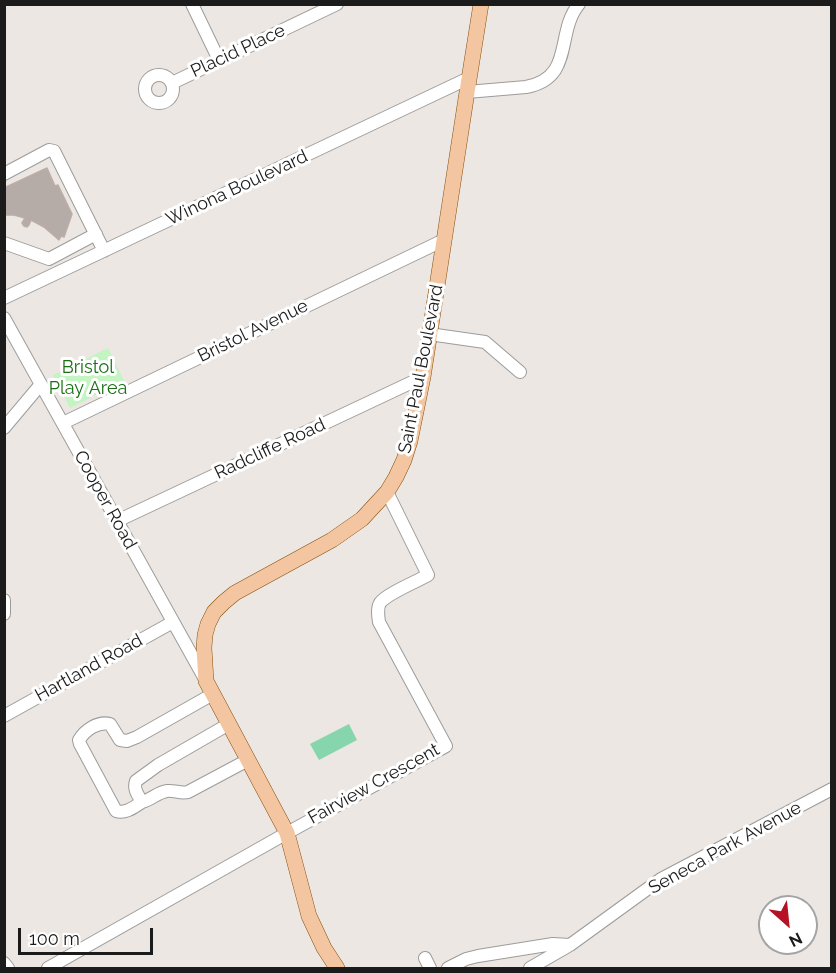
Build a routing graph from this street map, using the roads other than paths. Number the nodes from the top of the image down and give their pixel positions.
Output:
1 (192, 4) edge
2 (337, 4) edge
3 (481, 4) edge
4 (579, 4) edge
5 (219, 60) junction
6 (172, 83) dead end
7 (468, 85) junction
8 (4, 174) edge
9 (96, 234) junction
10 (444, 240) junction
11 (4, 243) edge
12 (104, 251) junction
13 (48, 259) junction
14 (56, 273) junction
15 (4, 298) edge
16 (4, 318) edge
17 (429, 334) junction
18 (520, 372) dead end
19 (423, 377) junction
20 (41, 384) junction
21 (63, 423) junction
22 (4, 428) edge
23 (387, 492) junction
24 (117, 521) junction
25 (4, 600) edge
26 (4, 614) edge
27 (173, 622) junction
28 (209, 687) junction
29 (4, 716) edge
30 (229, 724) junction
31 (248, 760) junction
32 (831, 789) edge
33 (142, 802) junction
34 (286, 833) junction
35 (570, 945) junction
36 (4, 963) edge
37 (8, 969) edge
38 (48, 969) edge
39 (337, 969) edge
40 (448, 969) edge
41 (530, 969) edge

1 - 5 street
2 - 5 street, Placid Place
3 - 7 main road, Saint Paul Boulevard
4 - 7 street, Winona Boulevard
5 - 6 street, Placid Place
7 - 10 main road, Saint Paul Boulevard
7 - 12 street, Winona Boulevard
8 - 9 street
9 - 12 street
9 - 13 street
10 - 17 main road, Saint Paul Boulevard
10 - 21 street, Bristol Avenue
11 - 13 street
12 - 14 street, Winona Boulevard
13 - 14 street
14 - 15 street, Winona Boulevard
16 - 20 street, Cooper Road
17 - 18 street
17 - 19 main road, Saint Paul Boulevard
19 - 23 main road, Saint Paul Boulevard
19 - 24 street, Radcliffe Road
20 - 21 street, Cooper Road
20 - 22 street
21 - 24 street, Cooper Road
23 - 28 main road, Saint Paul Boulevard
23 - 34 street, Fairview Crescent
24 - 27 street, Cooper Road
25 - 26 street
27 - 28 street, Cooper Road
27 - 29 street, Hartland Road
28 - 30 main road, Saint Paul Boulevard
28 - 33 street
30 - 31 main road, Saint Paul Boulevard
30 - 33 street
31 - 33 street
31 - 34 main road, Saint Paul Boulevard
32 - 35 street, Seneca Park Avenue
34 - 38 street
34 - 39 main road, Saint Paul Boulevard
35 - 40 street
35 - 41 street, Seneca Park Avenue
36 - 37 street

